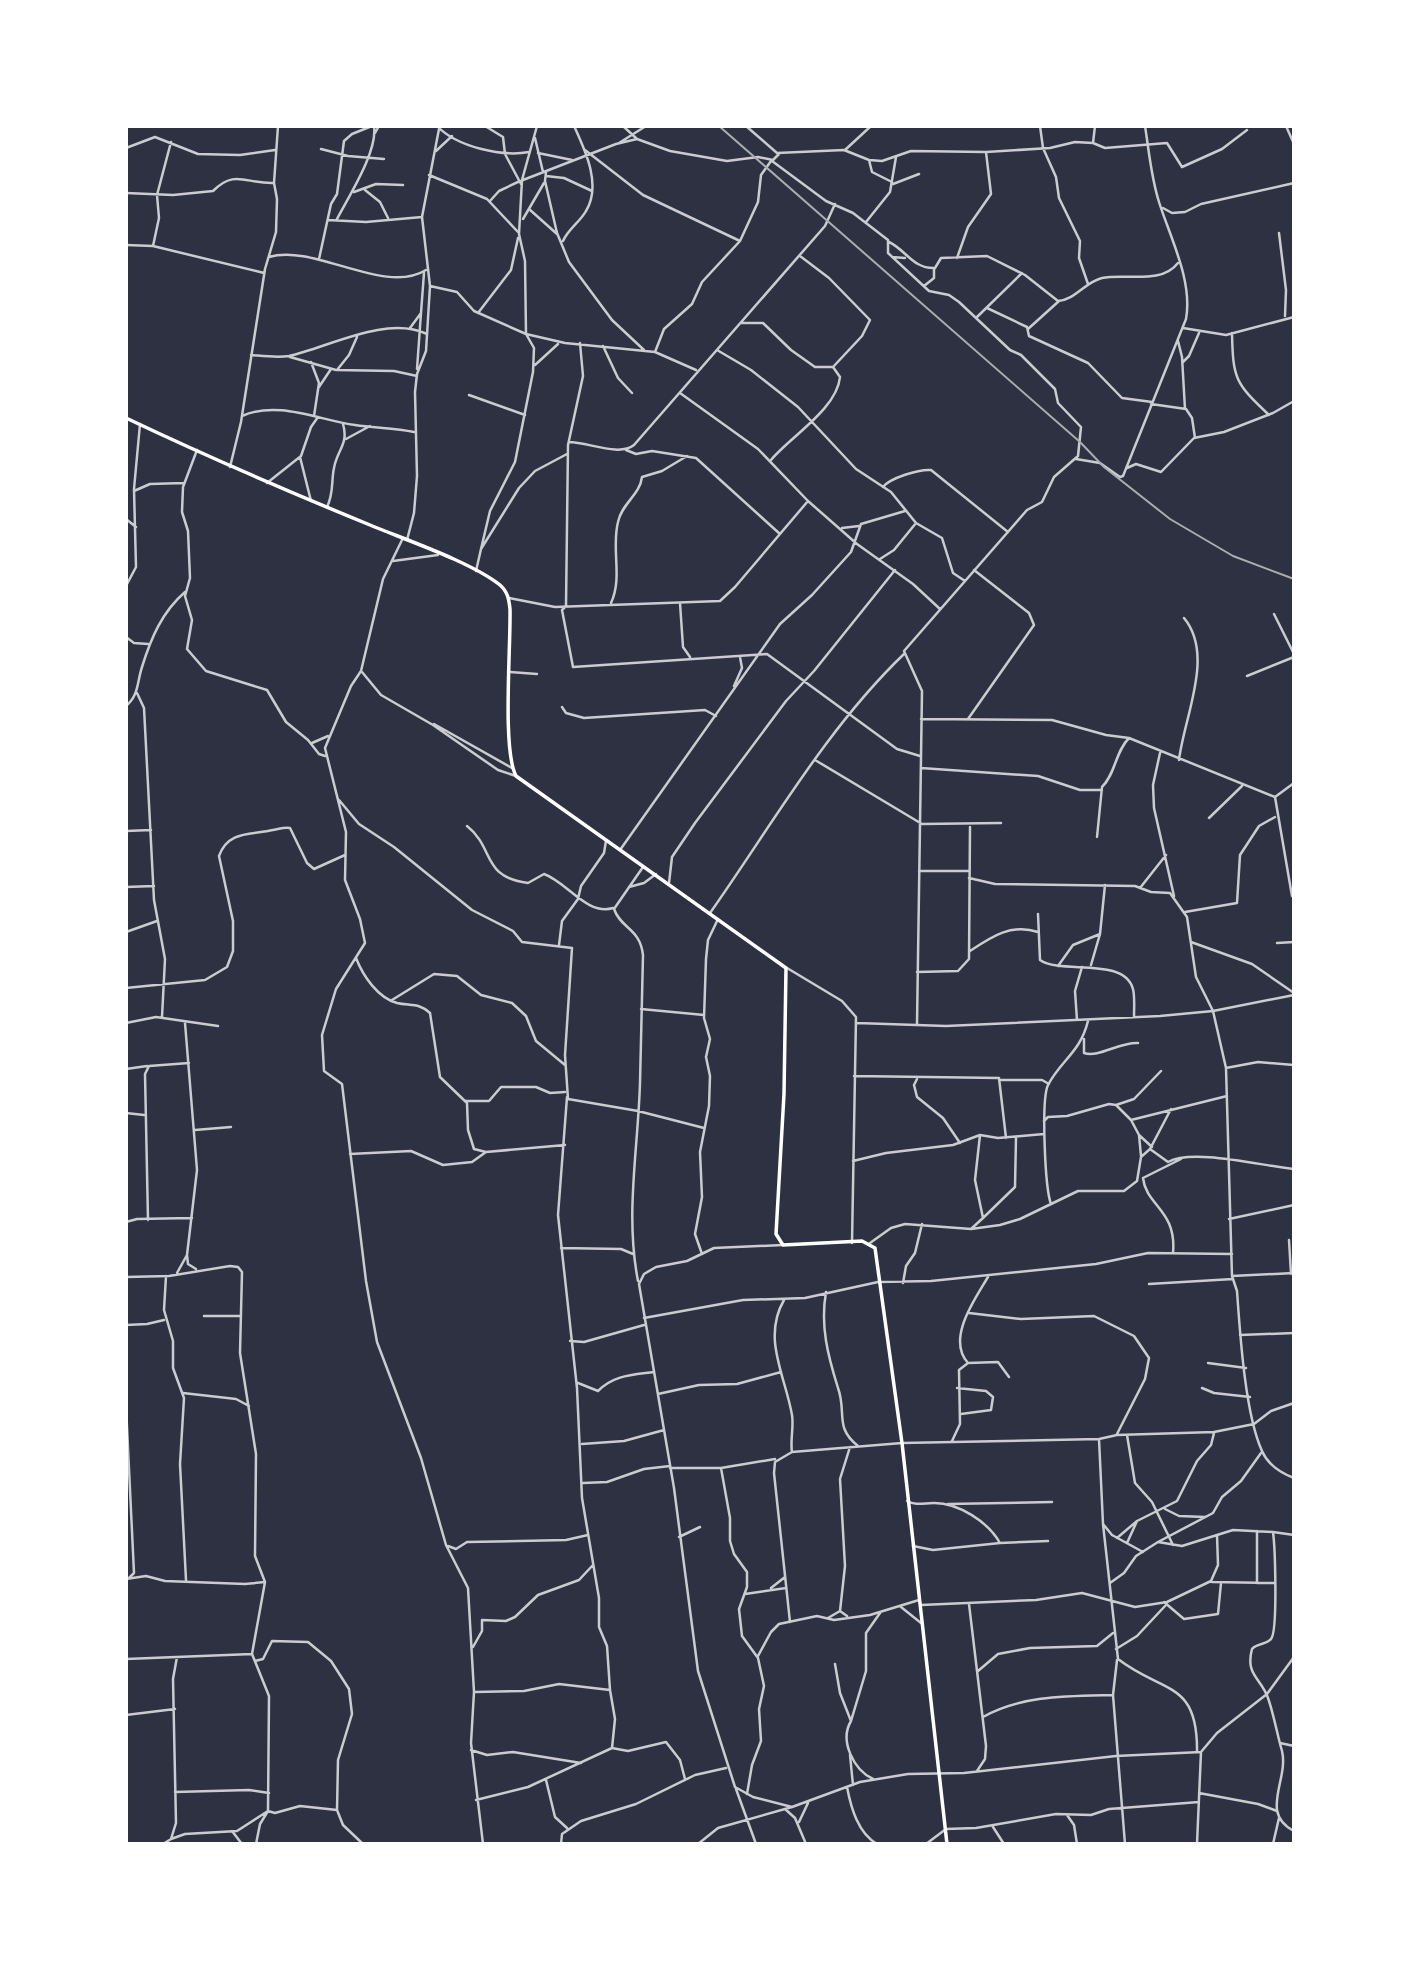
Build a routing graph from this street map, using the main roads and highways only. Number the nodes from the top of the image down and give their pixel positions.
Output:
1 (126, 418) edge
2 (947, 1844) edge

1 - 2 main road

